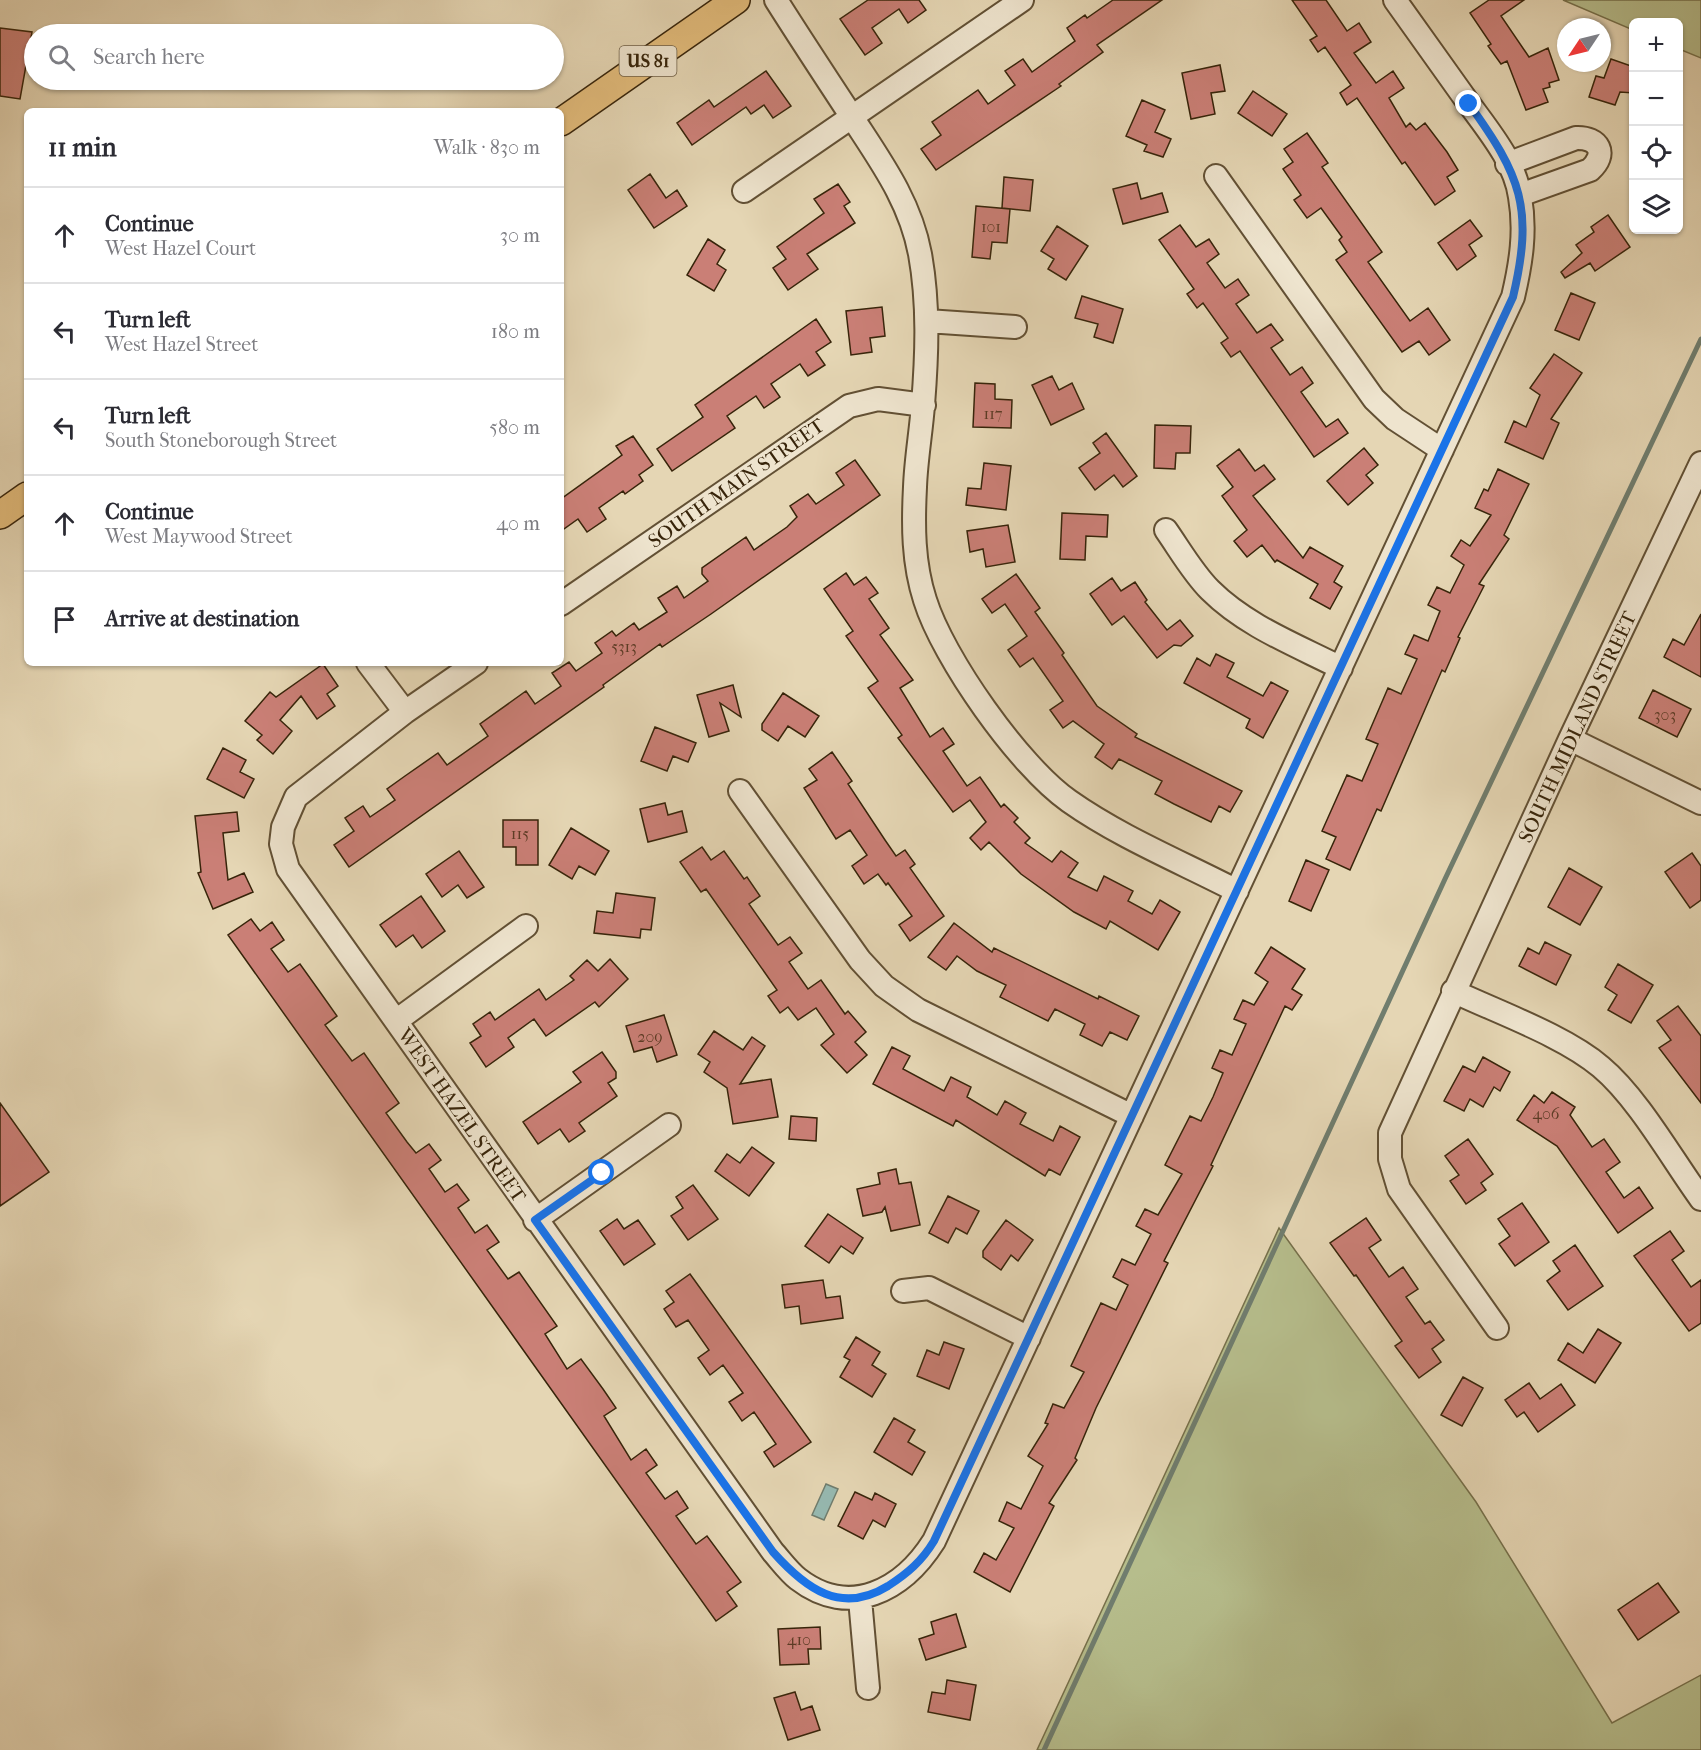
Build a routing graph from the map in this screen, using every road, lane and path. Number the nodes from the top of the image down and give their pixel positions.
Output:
1 (736, 0) edge
2 (776, 0) edge
3 (1022, 0) edge
4 (1395, 0) edge
5 (852, 117) junction
6 (564, 120) edge
7 (1507, 164) junction
8 (1216, 176) dead end
9 (744, 191) dead end
10 (1520, 195) junction
11 (927, 321) junction
12 (1015, 327) dead end
13 (924, 405) junction
14 (1442, 450) junction
15 (1701, 463) edge
16 (1695, 493) edge
17 (24, 498) edge
18 (0, 515) edge
19 (1166, 530) dead end
20 (564, 602) edge
21 (370, 666) edge
22 (472, 666) edge
23 (1341, 668) junction
24 (405, 712) junction
25 (1570, 739) junction
26 (740, 791) dead end
27 (1701, 803) edge
28 (1237, 891) junction
29 (526, 926) dead end
30 (1453, 991) junction
31 (396, 1021) junction
32 (1132, 1116) junction
33 (669, 1125) dead end
34 (1701, 1199) edge
35 (535, 1220) junction
36 (903, 1291) dead end
37 (1497, 1328) dead end
38 (1029, 1338) junction
39 (860, 1599) junction
40 (868, 1688) dead end

1 - 6 main road, US 81
2 - 5 street
3 - 5 street
4 - 7 street
5 - 9 street
5 - 11 street
7 - 10 street
7 - 10 street
8 - 14 street
10 - 14 street
11 - 12 street
11 - 13 street
13 - 20 street, SOUTH MAIN STREET
13 - 28 street
14 - 23 street
15 - 16 street, SOUTH MIDLAND STREET
16 - 25 street, SOUTH MIDLAND STREET
17 - 18 main road
19 - 23 street
21 - 24 street
22 - 24 street
23 - 28 street
24 - 31 street, WEST HAZEL STREET
25 - 27 street
25 - 30 street, SOUTH MIDLAND STREET
26 - 32 street
28 - 32 street
29 - 31 street
30 - 34 street
30 - 37 street, SOUTH MIDLAND STREET
31 - 35 street, WEST HAZEL STREET
32 - 38 street
33 - 35 street
35 - 39 street, WEST HAZEL STREET
36 - 38 street
38 - 39 street
39 - 40 street

